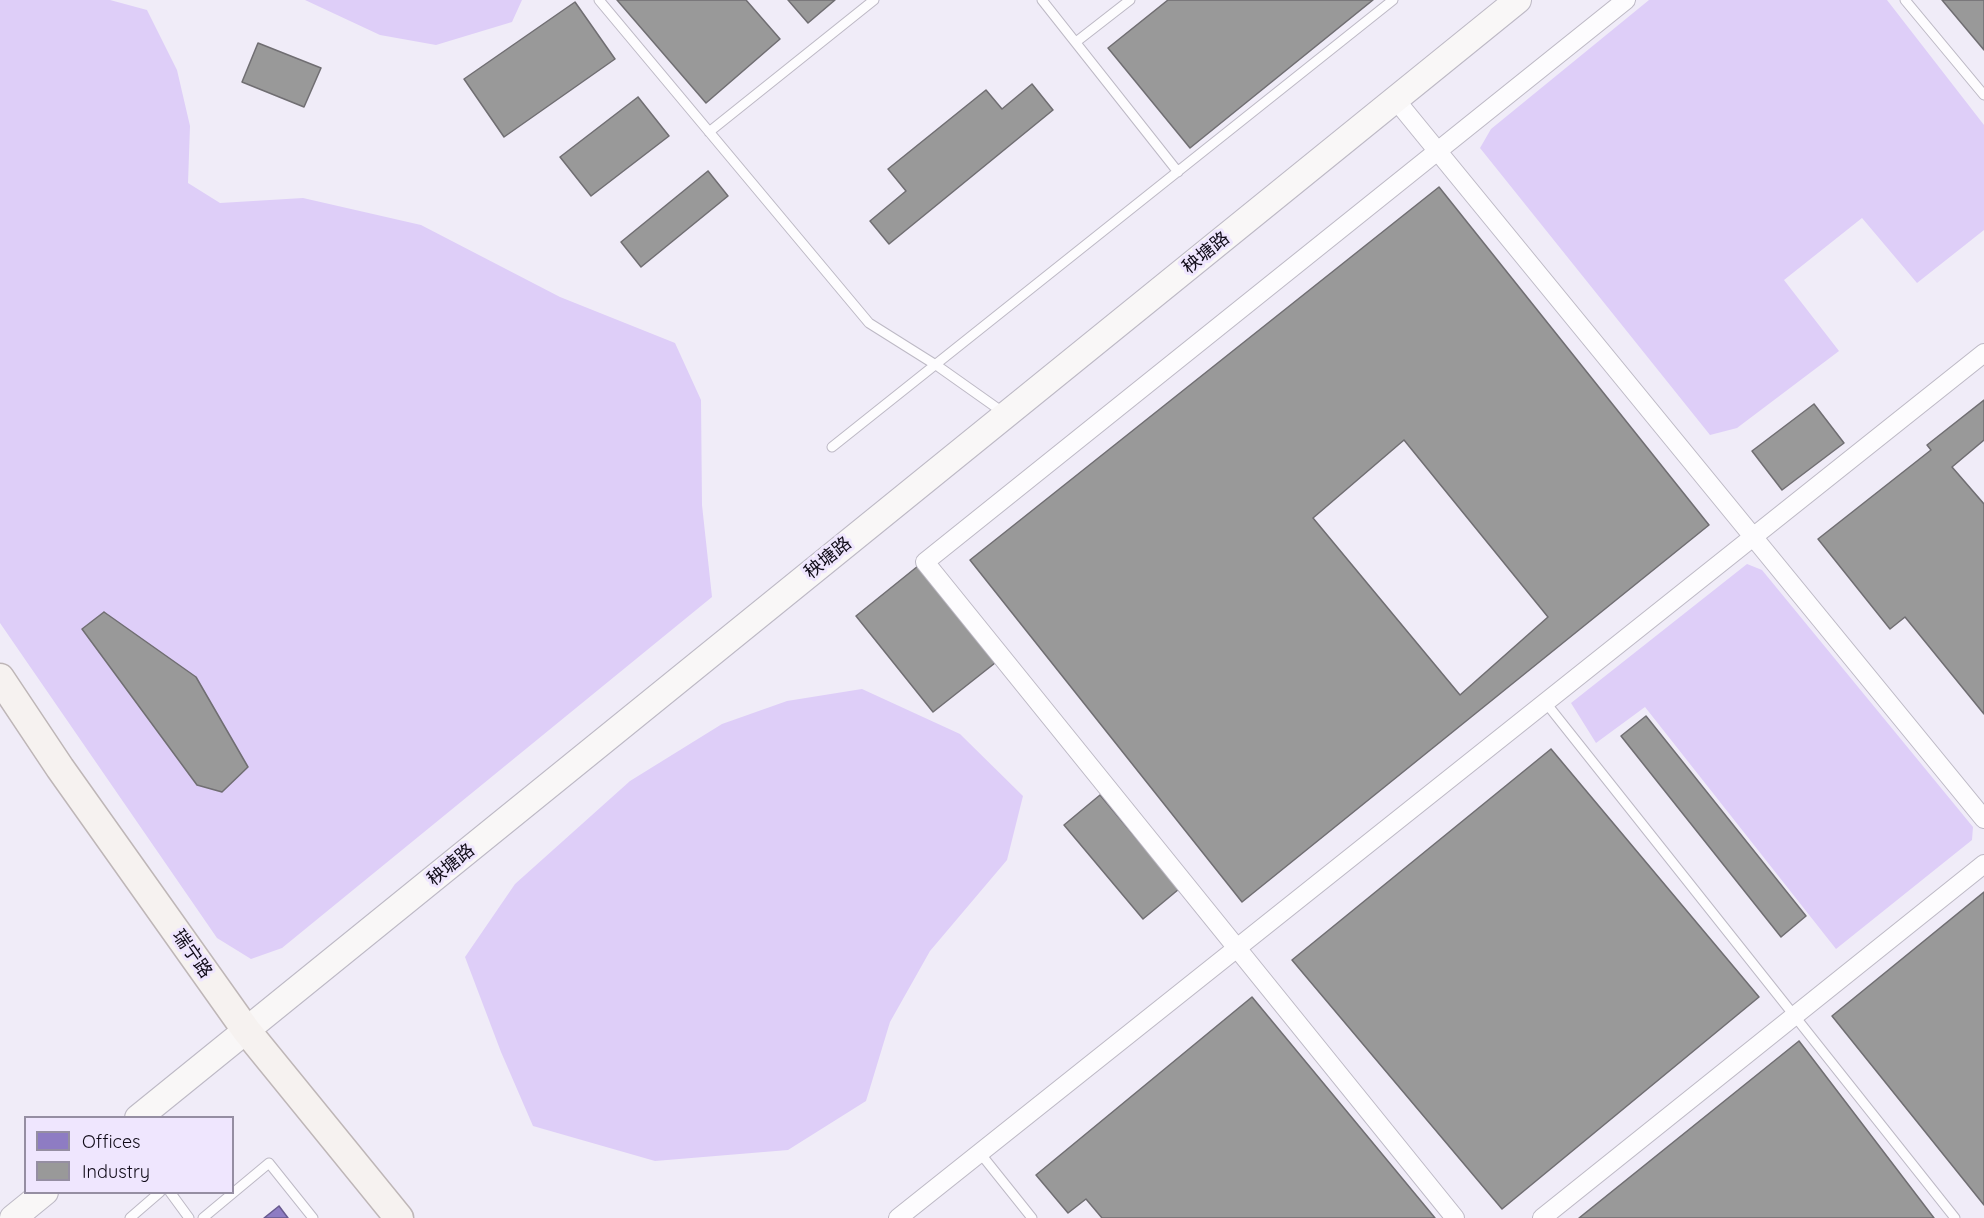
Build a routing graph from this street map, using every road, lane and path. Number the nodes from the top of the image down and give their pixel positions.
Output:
1 (598, 0) edge
2 (874, 0) edge
3 (1042, 0) edge
4 (1130, 0) edge
5 (1393, 0) edge
6 (1518, 0) edge
7 (1626, 0) edge
8 (1905, 0) edge
9 (1076, 42) junction
10 (1984, 95) edge
11 (1395, 99) junction
12 (708, 132) junction
13 (1438, 151) junction
14 (1178, 172) junction
15 (1984, 353) edge
16 (936, 365) junction
17 (1005, 415) junction
18 (832, 447) dead end
19 (1753, 537) junction
20 (0, 678) edge
21 (1546, 703) junction
22 (0, 706) edge
23 (1984, 819) edge
24 (1984, 864) edge
25 (1238, 949) junction
26 (1794, 1016) junction
27 (239, 1036) junction
28 (140, 1116) edge
29 (980, 1154) junction
30 (234, 1192) edge
31 (43, 1194) edge
32 (158, 1194) edge
33 (171, 1194) edge
34 (232, 1194) edge
35 (14, 1218) edge
36 (129, 1218) edge
37 (189, 1218) edge
38 (203, 1218) edge
39 (313, 1218) edge
40 (375, 1218) edge
41 (399, 1218) edge
42 (898, 1218) edge
43 (1032, 1218) edge
44 (1455, 1218) edge
45 (1542, 1218) edge
46 (1955, 1218) edge

1 - 12 lane
2 - 12 lane
3 - 9 lane
4 - 9 lane
5 - 14 lane
6 - 11 main road, 秧塘路
7 - 13 street
8 - 10 lane
9 - 14 lane
11 - 13 street
11 - 17 main road, 秧塘路
12 - 16 lane
13 - 19 street
13 - 25 street
14 - 16 lane
15 - 19 street
16 - 17 lane
16 - 18 lane
17 - 27 main road, 秧塘路
19 - 21 street
19 - 23 street
20 - 27 main road, 瑞宁路
21 - 25 street
21 - 26 lane
22 - 27 main road, 瑞宁路
24 - 26 street
25 - 29 street
25 - 44 street
26 - 45 street
26 - 46 lane
27 - 28 main road, 秧塘路
27 - 40 main road, 瑞宁路
27 - 41 main road, 瑞宁路
29 - 42 street
29 - 43 lane
30 - 39 lane
31 - 35 main road
32 - 36 lane
33 - 37 lane
34 - 38 lane

